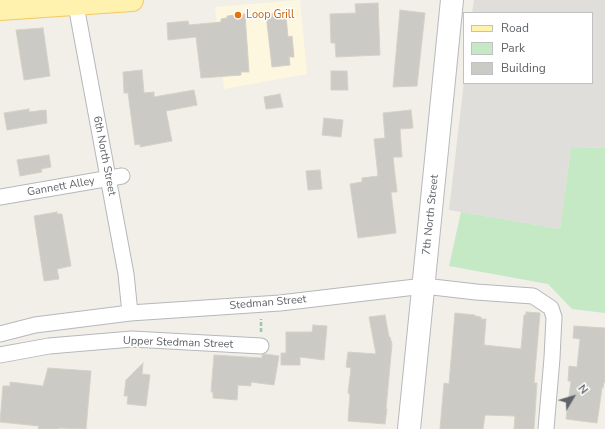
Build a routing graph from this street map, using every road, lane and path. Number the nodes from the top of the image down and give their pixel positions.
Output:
1 (132, 0) edge
2 (452, 0) edge
3 (75, 2) edge
4 (0, 9) edge
5 (115, 178) junction
6 (0, 197) edge
7 (424, 286) junction
8 (261, 304) junction
9 (130, 313) junction
10 (0, 334) edge
11 (261, 346) joint
12 (0, 355) edge
13 (409, 429) edge
14 (546, 429) edge

1 - 3 main road
2 - 7 street, 7th North Street
3 - 4 main road
3 - 5 street, 6th North Street
5 - 6 street, Gannett Alley
5 - 9 street, 6th North Street
7 - 8 street, Stedman Street
7 - 13 street, 7th North Street
7 - 14 street, Stedman Street
8 - 9 street, Stedman Street
8 - 11 path
9 - 10 street, Stedman Street
11 - 12 street, Upper Stedman Street

